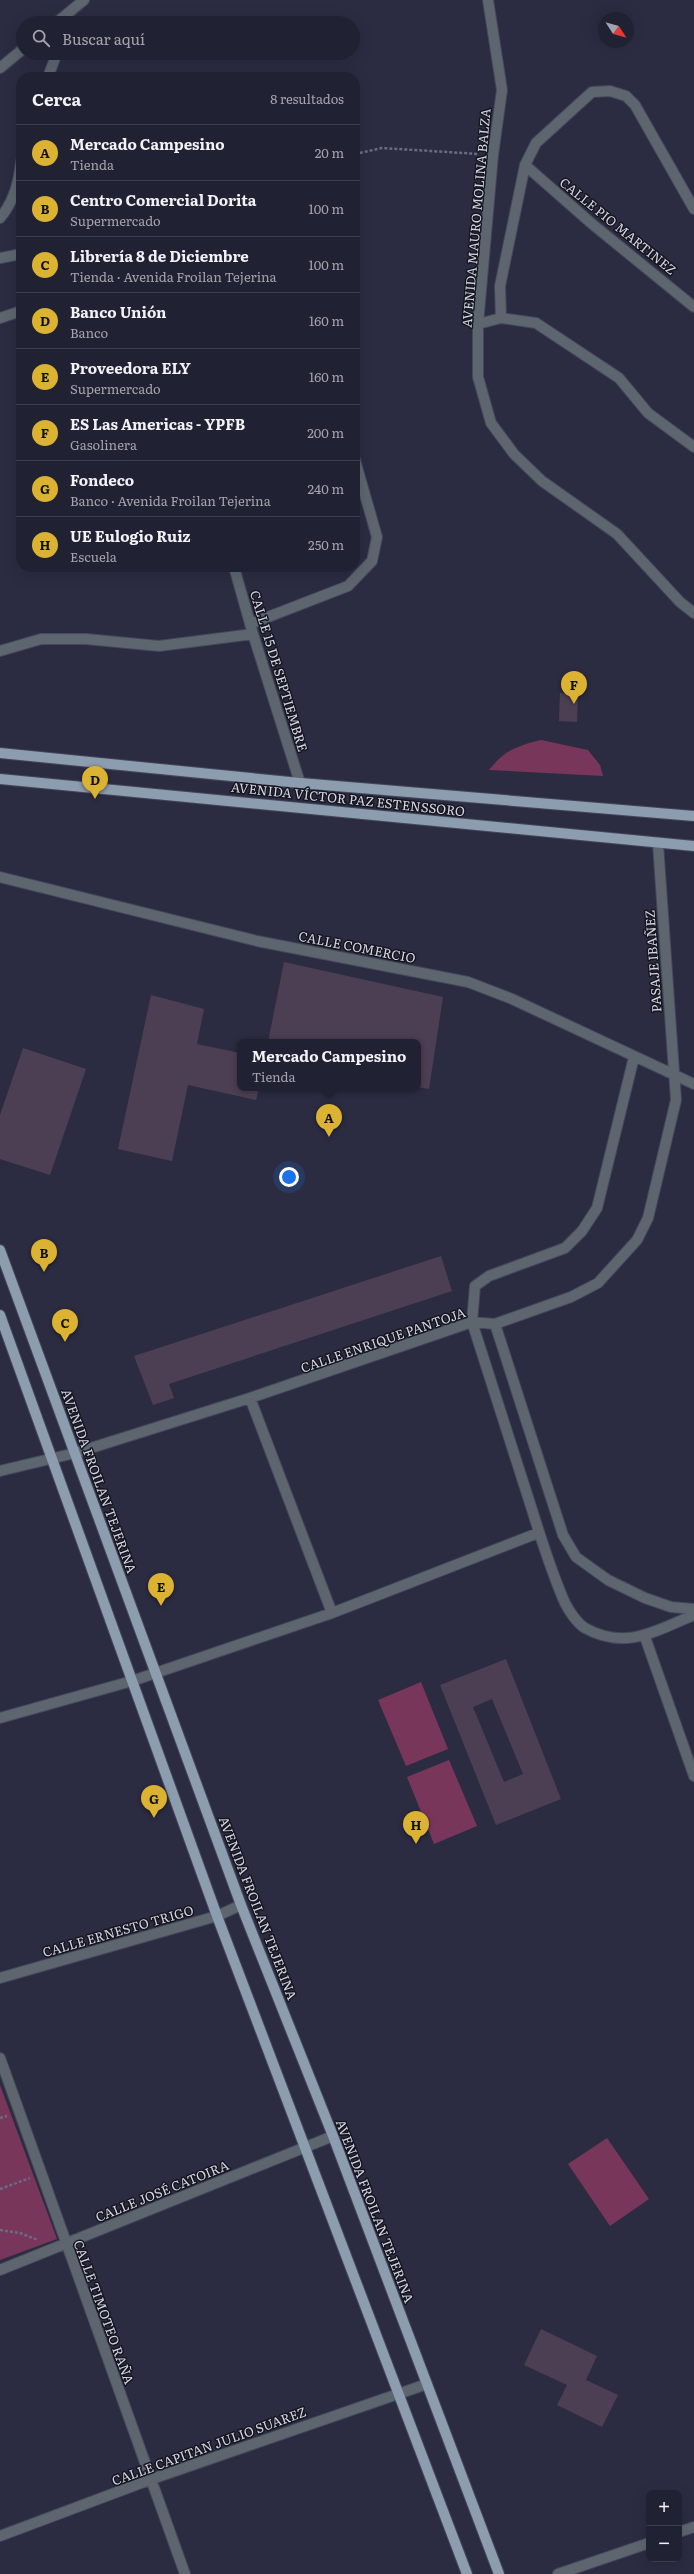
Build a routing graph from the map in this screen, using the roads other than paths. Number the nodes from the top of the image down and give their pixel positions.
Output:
1 (84, 0) edge
2 (488, 0) edge
3 (69, 16) edge
4 (16, 55) edge
5 (54, 60) edge
6 (0, 68) edge
7 (50, 72) edge
8 (526, 165) junction
9 (16, 189) edge
10 (694, 209) edge
11 (0, 218) edge
12 (16, 255) edge
13 (0, 258) edge
14 (694, 307) edge
15 (16, 313) edge
16 (0, 318) edge
17 (501, 318) junction
18 (478, 324) junction
19 (694, 447) edge
20 (360, 478) edge
21 (235, 572) edge
22 (694, 613) edge
23 (251, 629) junction
24 (0, 651) edge
25 (0, 753) edge
26 (0, 779) edge
27 (300, 783) junction
28 (694, 816) edge
29 (658, 844) junction
30 (694, 846) edge
31 (0, 877) edge
32 (634, 1057) junction
33 (673, 1076) junction
34 (694, 1084) edge
35 (0, 1250) edge
36 (0, 1315) edge
37 (472, 1322) junction
38 (495, 1324) junction
39 (250, 1398) junction
40 (75, 1453) junction
41 (52, 1457) junction
42 (0, 1471) edge
43 (538, 1533) junction
44 (694, 1609) edge
45 (332, 1613) junction
46 (694, 1615) edge
47 (645, 1637) junction
48 (156, 1673) junction
49 (132, 1681) junction
50 (0, 1718) edge
51 (694, 1776) edge
52 (242, 1905) junction
53 (217, 1916) junction
54 (0, 1978) edge
55 (0, 2058) edge
56 (333, 2136) junction
57 (305, 2147) junction
58 (66, 2245) junction
59 (0, 2270) edge
60 (427, 2384) junction
61 (400, 2393) junction
62 (152, 2479) junction
63 (694, 2527) edge
64 (682, 2531) edge
65 (0, 2536) edge
66 (646, 2544) edge
67 (186, 2574) edge
68 (467, 2574) edge
69 (499, 2574) edge
70 (558, 2574) edge

1 - 3 street
2 - 18 street, AVENIDA MAURO MOLINA BALZA
4 - 6 street
5 - 7 street
8 - 10 street
8 - 14 street, CALLE PIO MARTINEZ
8 - 17 street
9 - 11 street
12 - 13 street
15 - 16 street
17 - 18 street
17 - 19 street
18 - 22 street, AVENIDA MAURO MOLINA BALZA
20 - 23 street
21 - 23 street, CALLE 15 DE SEPTIEMBRE
23 - 24 street
23 - 27 street, CALLE 15 DE SEPTIEMBRE
25 - 27 main road, AVENIDA VÍCTOR PAZ ESTENSSORO
26 - 29 main road, AVENIDA VÍCTOR PAZ ESTENSSORO
27 - 28 main road, AVENIDA VÍCTOR PAZ ESTENSSORO
29 - 30 main road, AVENIDA VÍCTOR PAZ ESTENSSORO
29 - 33 street, PASAJE IBAÑEZ
31 - 32 street, CALLE COMERCIO
32 - 33 street, CALLE COMERCIO
32 - 37 street
33 - 34 street, CALLE COMERCIO
33 - 38 street, CALLE ENRIQUE PANTOJA
35 - 40 main road, AVENIDA FROILAN TEJERINA
36 - 41 main road
37 - 38 street, CALLE ENRIQUE PANTOJA
37 - 39 street, CALLE ENRIQUE PANTOJA
37 - 43 street
38 - 44 street
39 - 40 street, CALLE ENRIQUE PANTOJA
39 - 45 street
40 - 41 street, CALLE ENRIQUE PANTOJA
40 - 48 main road, AVENIDA FROILAN TEJERINA
41 - 42 street, CALLE ENRIQUE PANTOJA
41 - 49 main road
43 - 45 street
43 - 47 street
45 - 48 street
46 - 47 street
47 - 51 street
48 - 49 street
48 - 52 main road, AVENIDA FROILAN TEJERINA
49 - 50 street
49 - 53 main road
52 - 53 street, CALLE ERNESTO TRIGO
52 - 56 main road, AVENIDA FROILAN TEJERINA
53 - 54 street, CALLE ERNESTO TRIGO
53 - 57 main road
55 - 58 street, CALLE TIMOTEO RAÑA
56 - 57 street, CALLE JOSÉ CATOIRA
56 - 60 main road, AVENIDA FROILAN TEJERINA
57 - 58 street, CALLE JOSÉ CATOIRA
57 - 61 main road
58 - 59 street, CALLE JOSÉ CATOIRA
58 - 62 street, CALLE TIMOTEO RAÑA
60 - 61 street, CALLE CAPITAN JULIO SUAREZ
60 - 69 main road, AVENIDA FROILAN TEJERINA
61 - 62 street, CALLE CAPITAN JULIO SUAREZ
61 - 68 main road
62 - 65 street, CALLE CAPITAN JULIO SUAREZ
62 - 67 street, CALLE TIMOTEO RAÑA
63 - 64 street
66 - 70 street

